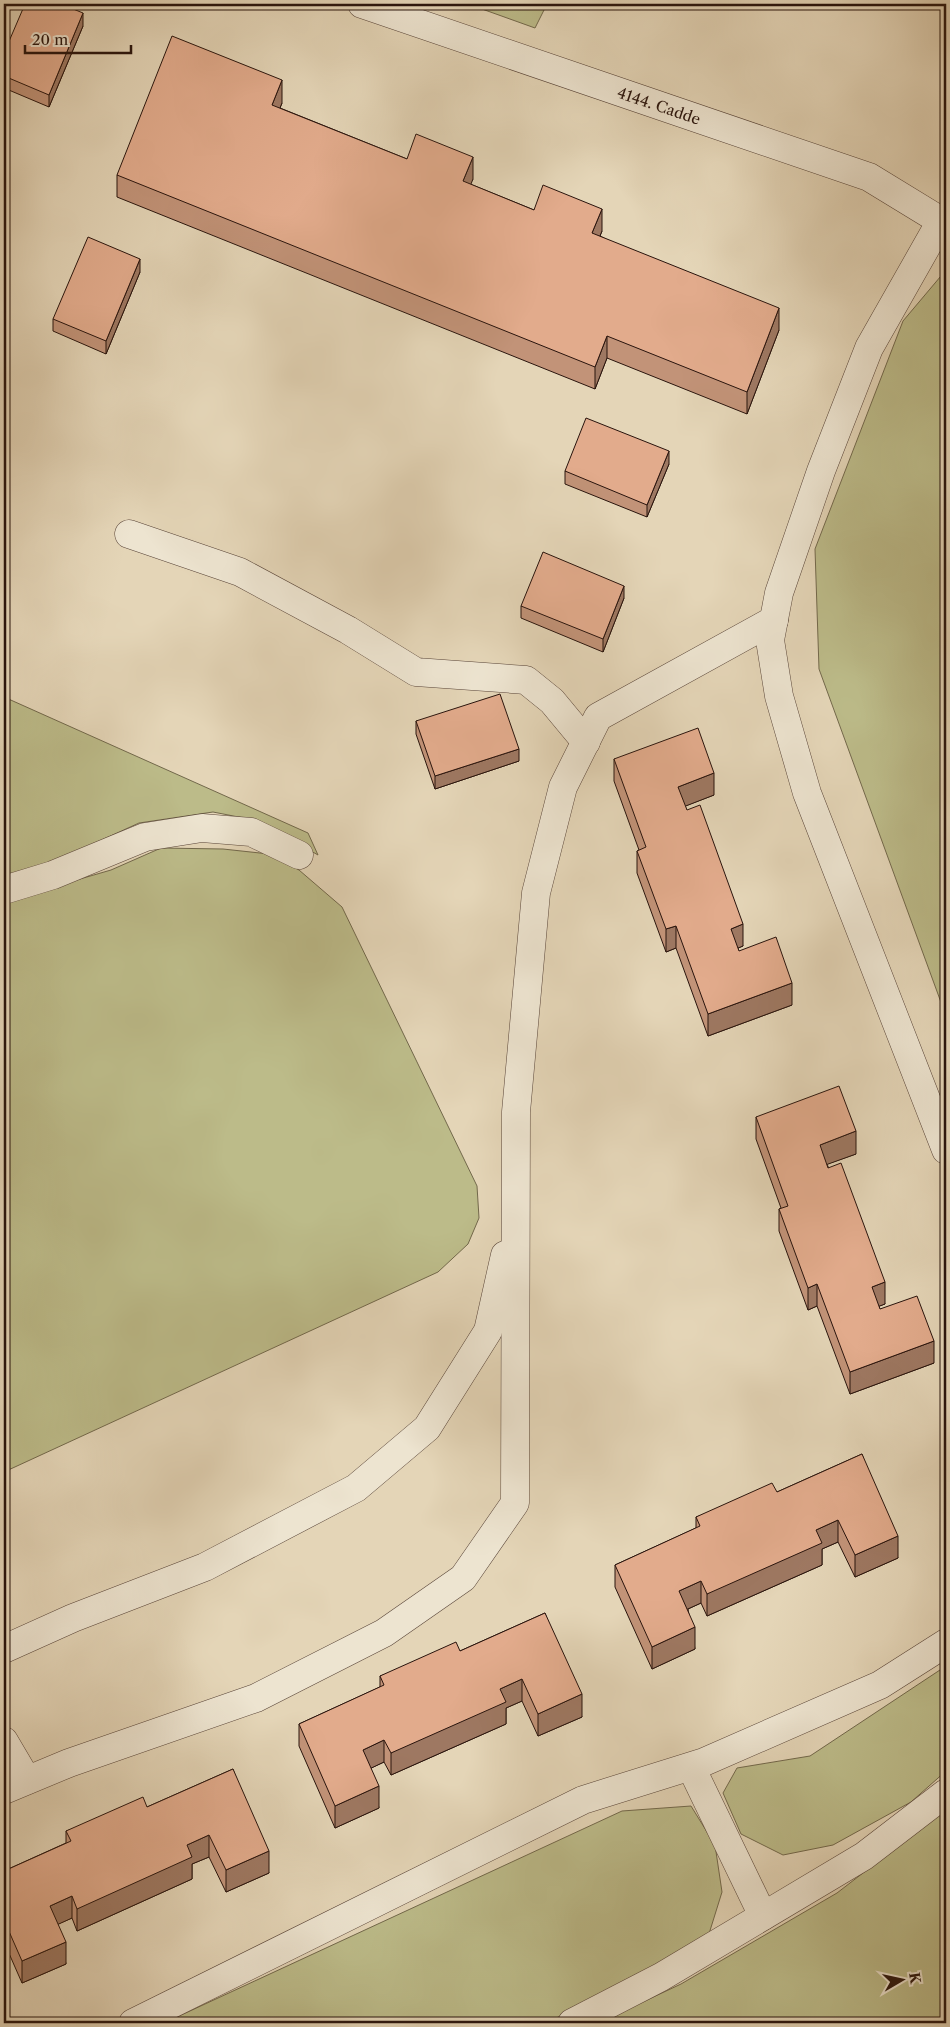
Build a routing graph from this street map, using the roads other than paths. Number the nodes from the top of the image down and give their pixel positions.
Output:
1 (362, 4) edge
2 (944, 223) edge
3 (129, 534) dead end
4 (774, 620) junction
5 (586, 742) junction
6 (299, 855) dead end
7 (4, 890) edge
8 (946, 1150) edge
9 (516, 1205) junction
10 (946, 1643) edge
11 (4, 1649) edge
12 (4, 1741) edge
13 (691, 1767) junction
14 (16, 1785) edge
15 (946, 1793) edge
16 (763, 1916) junction
17 (133, 2023) edge
18 (572, 2023) edge

1 - 2 street, 4144. Cadde
2 - 4 street
3 - 5 street
4 - 5 street
4 - 8 street
5 - 9 street
6 - 7 street
9 - 11 street
9 - 14 street
10 - 13 street
12 - 14 street
13 - 16 street
13 - 17 street
15 - 16 street
16 - 18 street

